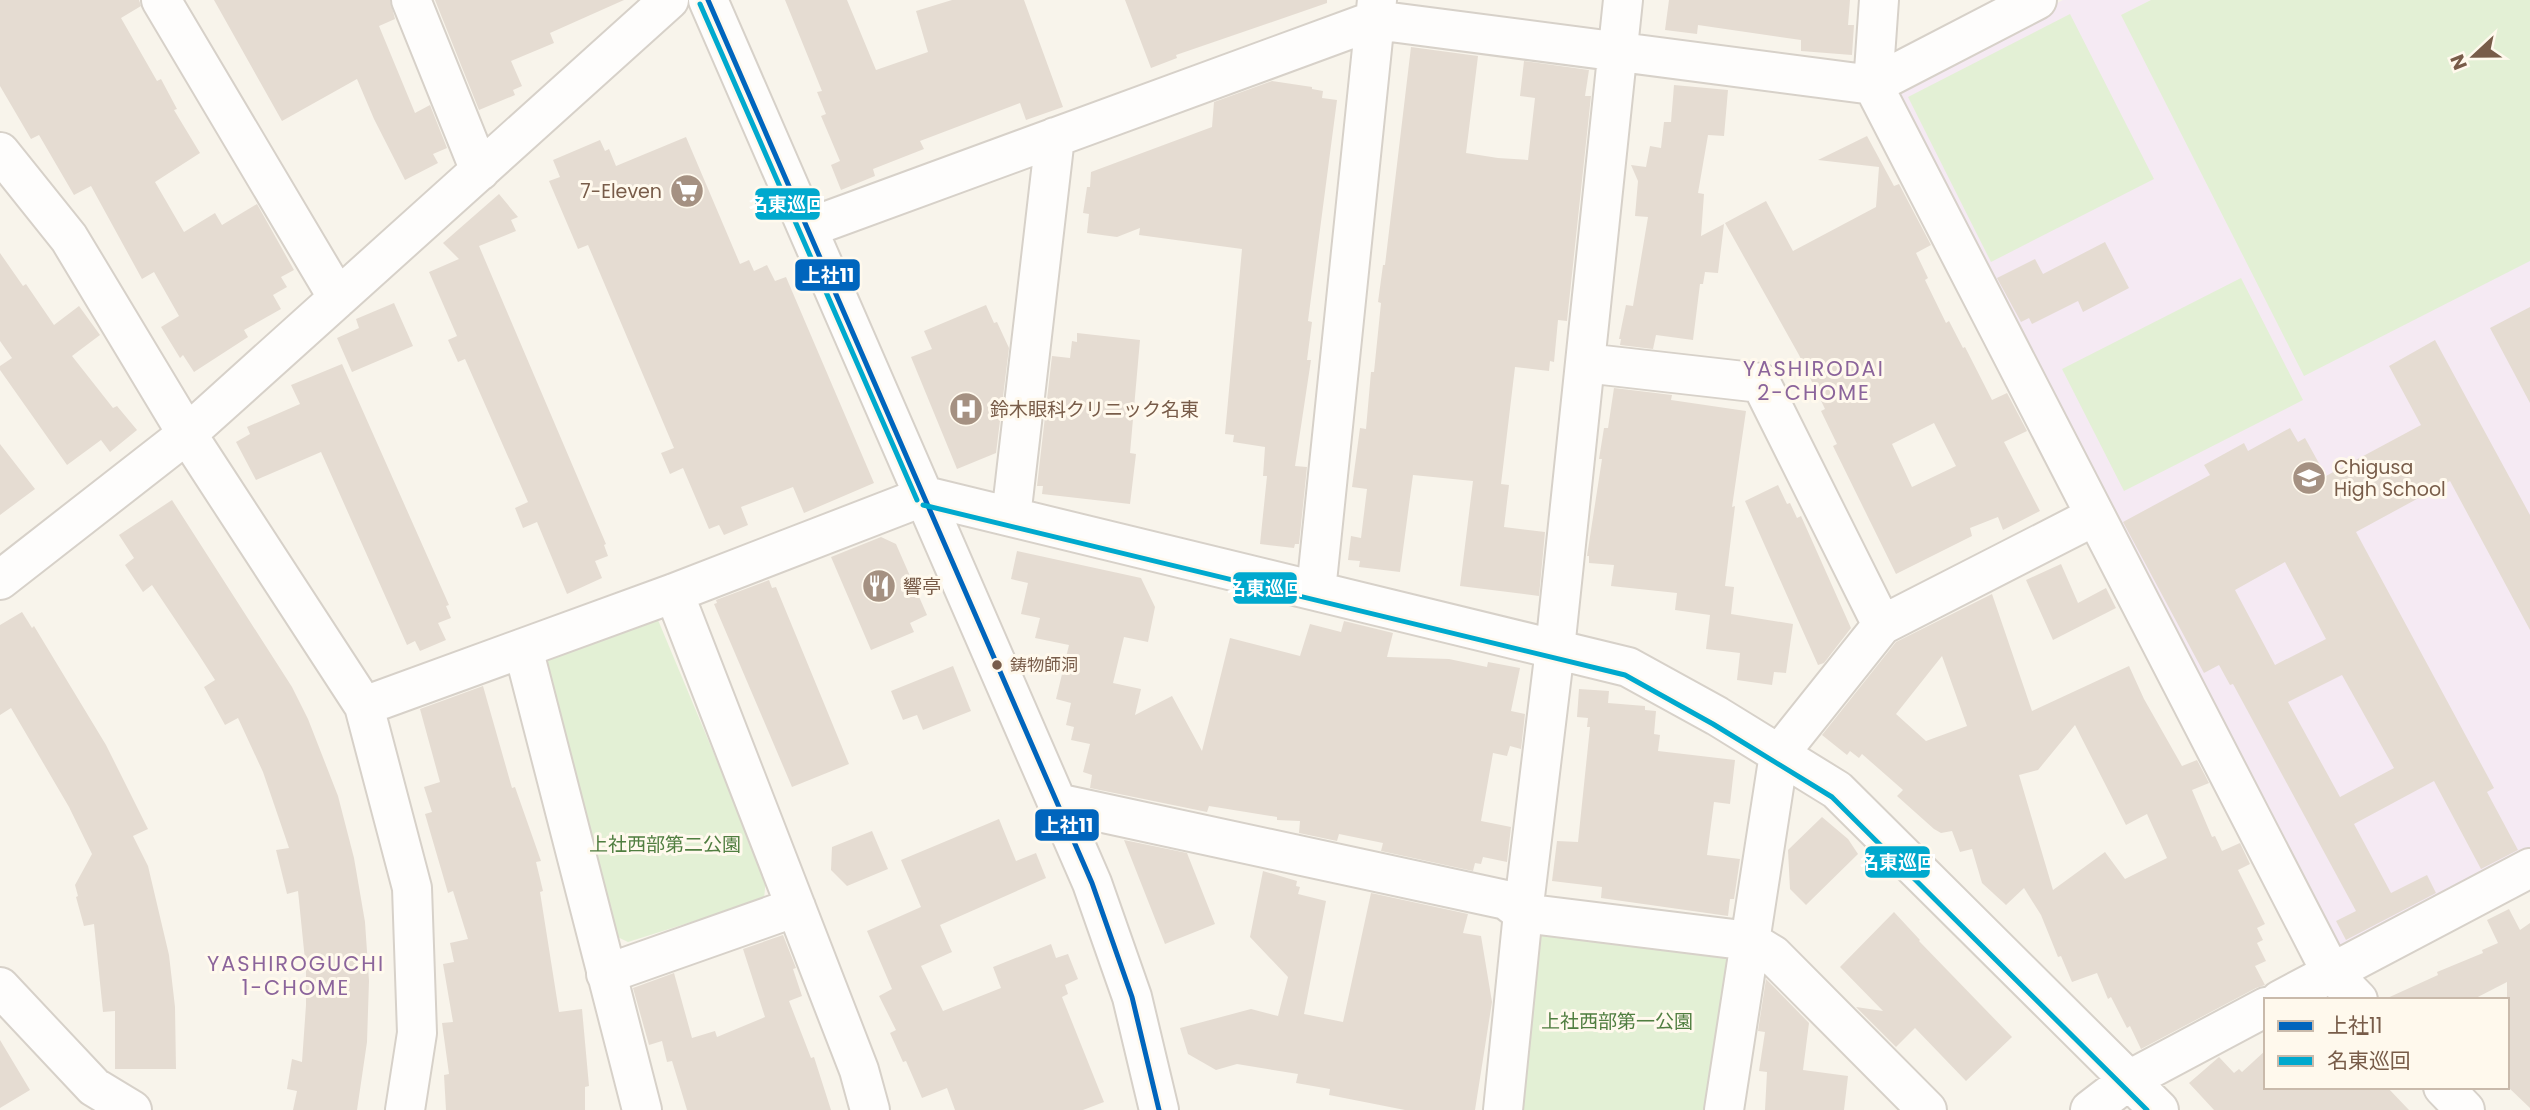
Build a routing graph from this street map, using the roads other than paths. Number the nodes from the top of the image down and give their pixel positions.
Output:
1 (161, 0) edge
2 (411, 0) edge
3 (669, 0) edge
4 (708, 0) edge
5 (1623, 0) edge
6 (1879, 0) edge
7 (2037, 0) edge
8 (1376, 10) edge
9 (1618, 52) junction
10 (1873, 85) junction
11 (1055, 137) junction
12 (0, 152) edge
13 (480, 171) junction
14 (807, 228) junction
15 (338, 298) junction
16 (1585, 363) junction
17 (187, 434) junction
18 (925, 496) junction
19 (2095, 516) junction
20 (1011, 517) junction
21 (0, 580) edge
22 (1316, 591) junction
23 (674, 593) junction
24 (1882, 625) junction
25 (523, 648) junction
26 (1555, 649) junction
27 (365, 706) junction
28 (1779, 754) junction
29 (1057, 803) junction
30 (2530, 868) edge
31 (796, 907) junction
32 (1523, 913) junction
33 (1750, 941) junction
34 (2331, 972) junction
35 (606, 974) junction
36 (2, 993) edge
37 (2284, 998) edge
38 (2356, 998) edge
39 (2264, 1008) edge
40 (2129, 1080) junction
41 (2445, 1089) edge
42 (1162, 1108) edge
43 (132, 1110) edge
44 (405, 1110) edge
45 (642, 1110) edge
46 (870, 1110) edge
47 (1503, 1110) edge
48 (1724, 1110) edge
49 (1927, 1110) edge
50 (2090, 1110) edge
51 (2159, 1110) edge
52 (2465, 1110) edge

1 - 15 street
2 - 13 street
3 - 13 street
4 - 14 street
5 - 9 street
6 - 10 street
7 - 10 street
8 - 9 street
8 - 11 street
8 - 22 street
9 - 10 street
9 - 16 street
10 - 19 street
11 - 14 street
11 - 20 street
12 - 17 street
13 - 15 street
14 - 18 street
15 - 17 street
16 - 24 street
16 - 26 street
17 - 21 street
17 - 27 street
18 - 20 street
18 - 23 street
18 - 29 street
19 - 24 street
19 - 34 street
20 - 22 street
22 - 26 street
23 - 25 street
23 - 31 street
24 - 28 street
25 - 27 street
25 - 35 street
26 - 28 street
26 - 32 street
27 - 44 street
28 - 33 street
28 - 40 street
29 - 32 street
29 - 42 street
30 - 34 street
31 - 35 street
31 - 46 street
32 - 33 street
32 - 47 street
33 - 48 street
33 - 49 street
34 - 37 street
34 - 38 street
35 - 45 street
36 - 43 street
39 - 40 street
40 - 50 street
40 - 51 street
41 - 52 street

